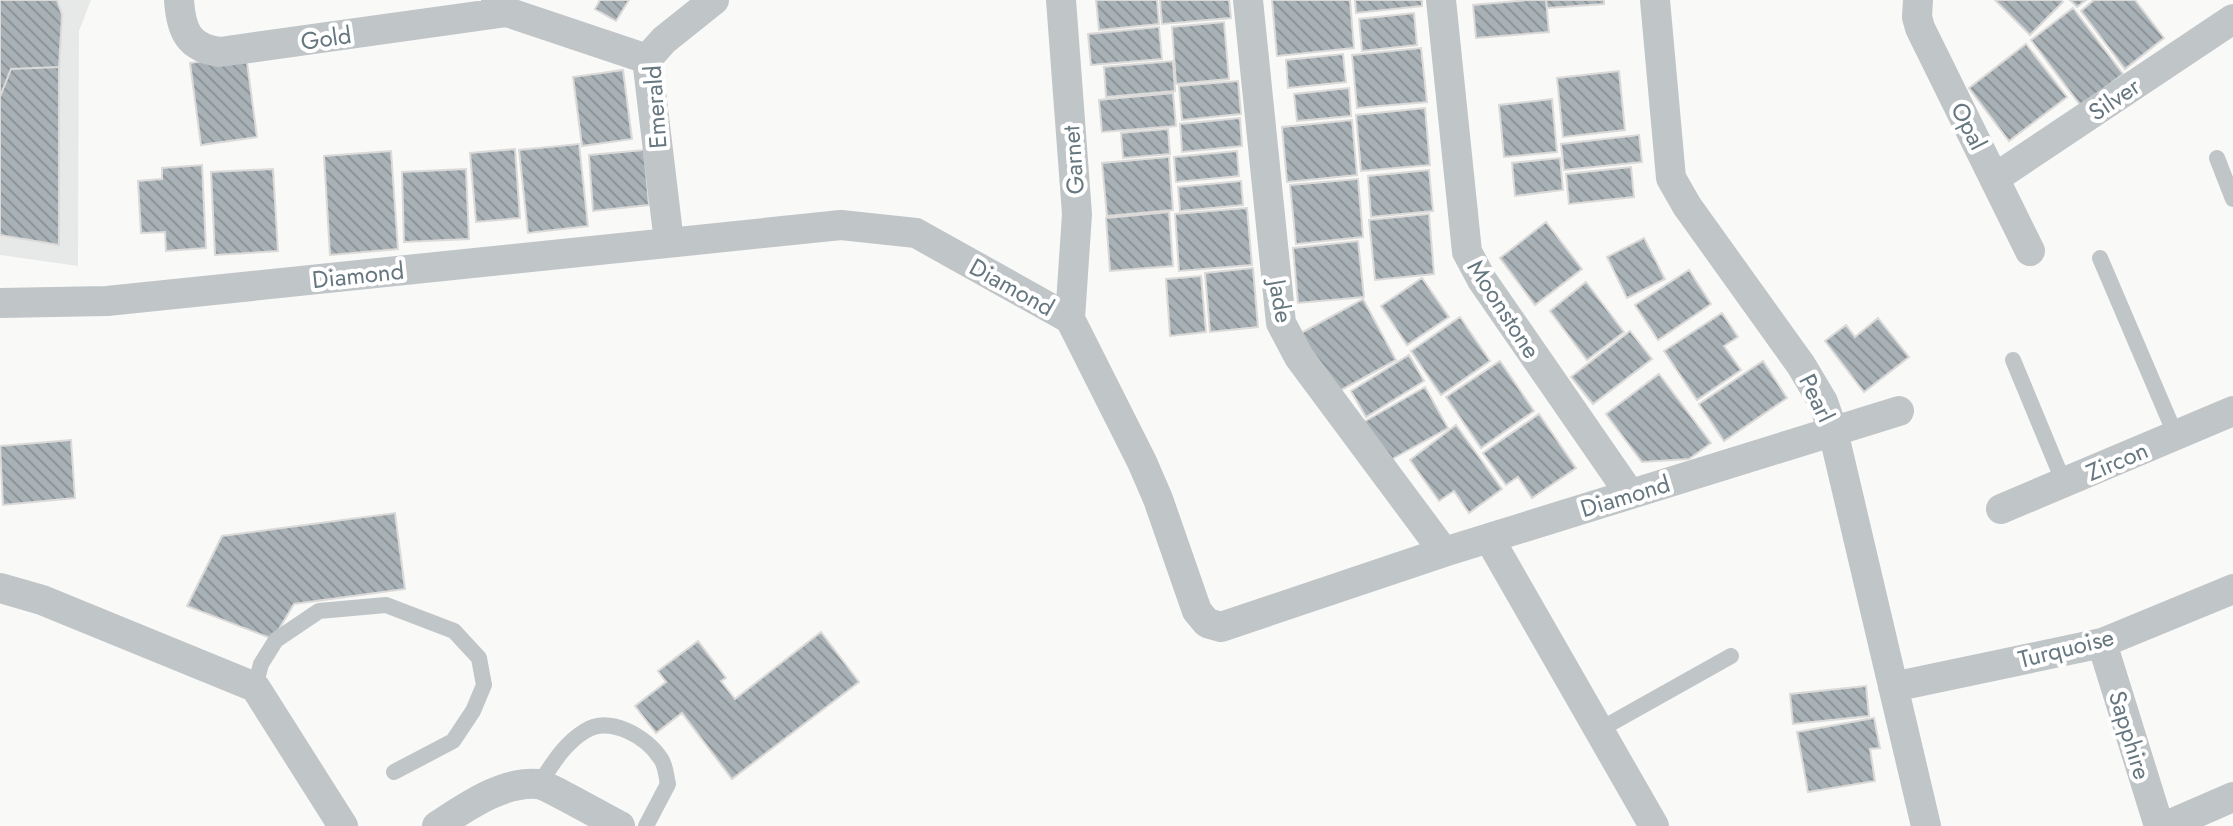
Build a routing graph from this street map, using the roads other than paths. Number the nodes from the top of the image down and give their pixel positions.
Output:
1 (179, 0) edge
2 (714, 0) edge
3 (1061, 0) edge
4 (1248, 0) edge
5 (1441, 0) edge
6 (1655, 0) edge
7 (1918, 0) edge
8 (501, 6) edge
9 (2233, 19) edge
10 (647, 59) junction
11 (2217, 158) dead end
12 (1995, 178) junction
13 (2233, 199) edge
14 (669, 242) junction
15 (2030, 251) dead end
16 (2100, 258) dead end
17 (0, 303) edge
18 (1070, 319) junction
19 (2013, 360) dead end
20 (1899, 411) dead end
21 (2233, 411) edge
22 (1833, 431) junction
23 (2176, 436) junction
24 (2064, 483) junction
25 (1630, 494) junction
26 (2001, 509) dead end
27 (1489, 538) junction
28 (1444, 552) junction
29 (0, 588) edge
30 (2233, 589) edge
31 (2102, 643) junction
32 (1731, 656) dead end
33 (255, 687) junction
34 (1893, 687) junction
35 (1599, 730) junction
36 (394, 772) dead end
37 (540, 783) junction
38 (2233, 797) edge
39 (343, 826) edge
40 (437, 826) edge
41 (620, 826) edge
42 (646, 826) edge
43 (1654, 826) edge
44 (1926, 826) edge
45 (2159, 826) edge
46 (2166, 826) edge

1 - 8 street, Gold
2 - 10 street, Emerald
3 - 18 street, Garnet
4 - 28 street, Jade
5 - 25 street, Moonstone
6 - 22 street, Pearl
7 - 12 street, Opal
8 - 10 street, Gold
9 - 12 street, Silver
10 - 14 street, Emerald
11 - 13 lane
12 - 15 street, Opal
14 - 17 street, Diamond
14 - 18 street, Diamond
16 - 23 lane
18 - 28 street, Diamond
19 - 24 lane
20 - 22 street, Diamond
21 - 23 street, Zircon
22 - 25 street, Diamond
22 - 34 street, Pearl
23 - 24 street, Zircon
24 - 26 street, Zircon
25 - 27 street, Diamond
27 - 28 street, Diamond
27 - 35 street
29 - 33 street
30 - 31 street, Turquoise
31 - 34 street, Turquoise
31 - 45 street, Sapphire
32 - 35 lane
33 - 36 lane
33 - 39 street
34 - 44 street, Pearl
35 - 43 street
37 - 40 street
37 - 41 street
37 - 42 lane
38 - 46 street

